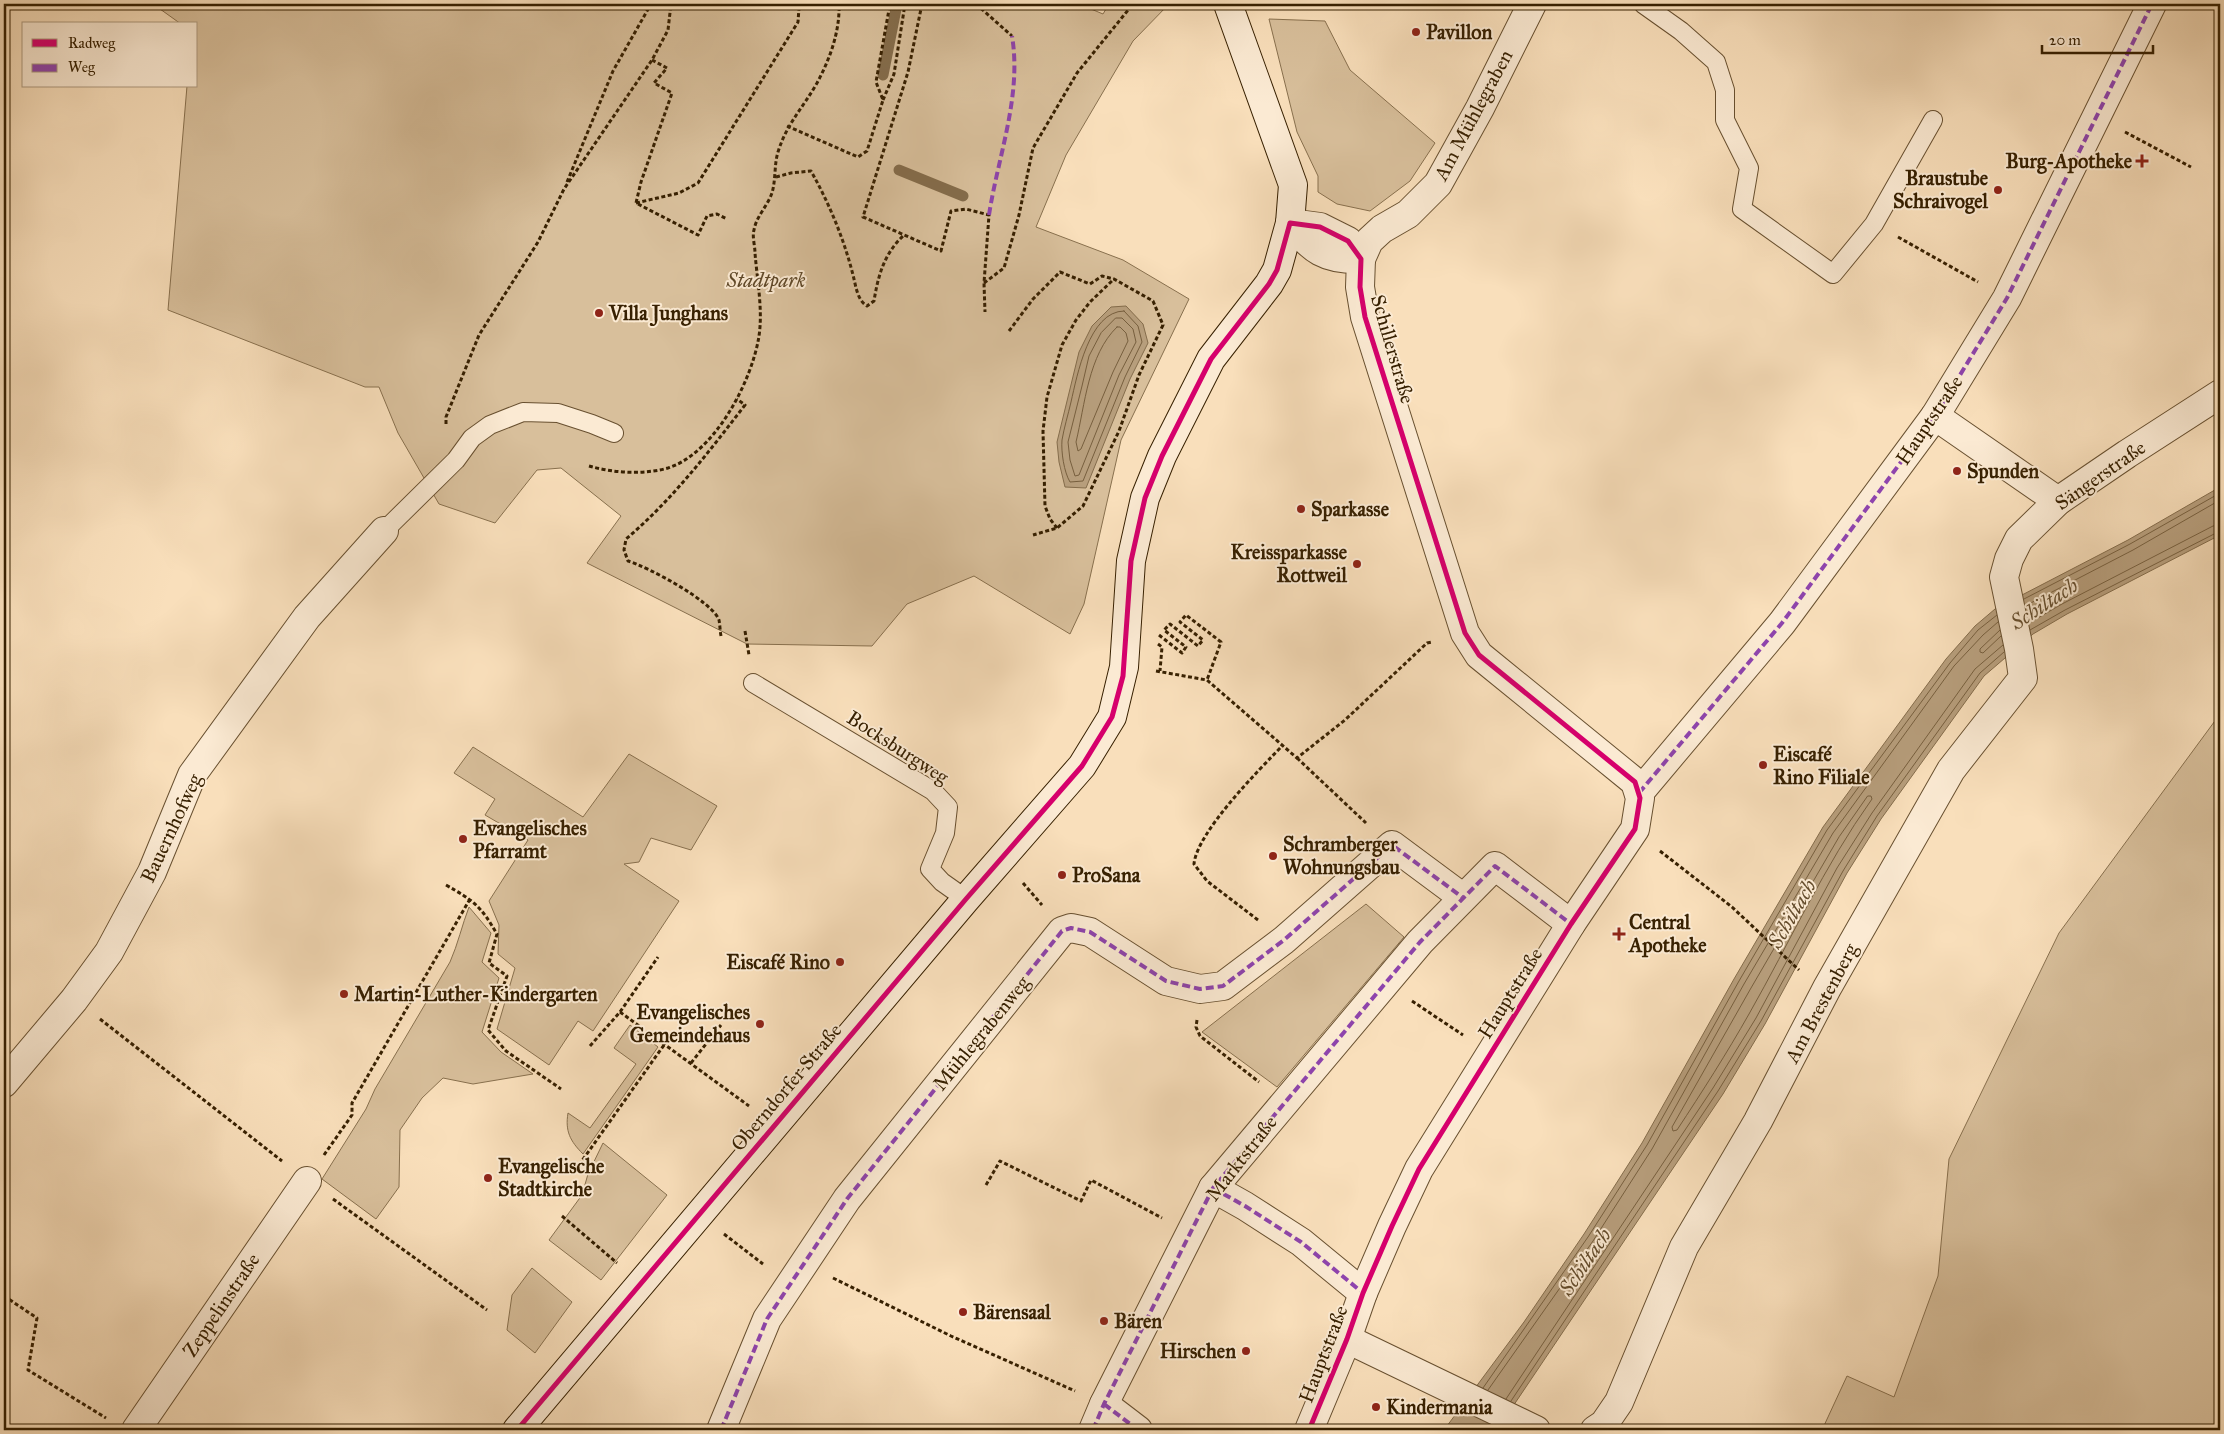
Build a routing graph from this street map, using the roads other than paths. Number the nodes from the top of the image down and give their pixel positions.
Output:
1 (1228, 4) edge
2 (1532, 4) edge
3 (1643, 4) edge
4 (2152, 4) edge
5 (1933, 120) dead end
6 (1290, 223) junction
7 (1361, 259) junction
8 (2220, 394) edge
9 (1935, 416) junction
10 (614, 433) dead end
11 (2058, 501) junction
12 (384, 531) joint
13 (2004, 577) joint
14 (753, 683) dead end
15 (1639, 793) junction
16 (1462, 898) junction
17 (966, 899) junction
18 (1570, 924) junction
19 (4, 1083) edge
20 (307, 1181) road end
21 (1213, 1188) junction
22 (1363, 1293) junction
23 (1347, 1339) junction
24 (1104, 1404) junction
25 (1526, 1426) edge
26 (136, 1430) edge
27 (517, 1430) edge
28 (721, 1430) edge
29 (1093, 1430) edge
30 (1138, 1430) edge
31 (1309, 1430) edge
32 (1595, 1430) edge

1 - 6 street
2 - 7 street, Am Mühlegraben
3 - 5 lane
4 - 9 street, Hauptstraße
6 - 7 street
6 - 17 street, Oberndorfer Straße
7 - 15 street, Schillerstraße
8 - 11 street, Sängerstraße
9 - 11 street
9 - 15 street, Hauptstraße
10 - 12 lane
11 - 13 street, Sängerstraße
12 - 19 street, Bauernhofweg
13 - 32 street, Am Brestenberg
14 - 17 lane, Bocksburgweg
15 - 18 street, Hauptstraße
16 - 18 street, Marktstraße
16 - 21 street, Marktstraße
16 - 28 street, Mühlegrabenweg
17 - 27 street, Oberndorfer Straße
18 - 22 street, Hauptstraße
20 - 26 street, Zeppelinstraße
21 - 22 street
21 - 24 street, Marktstraße
22 - 23 street, Hauptstraße
23 - 25 street
23 - 31 street, Hauptstraße
24 - 29 street, Marktstraße
24 - 30 street

